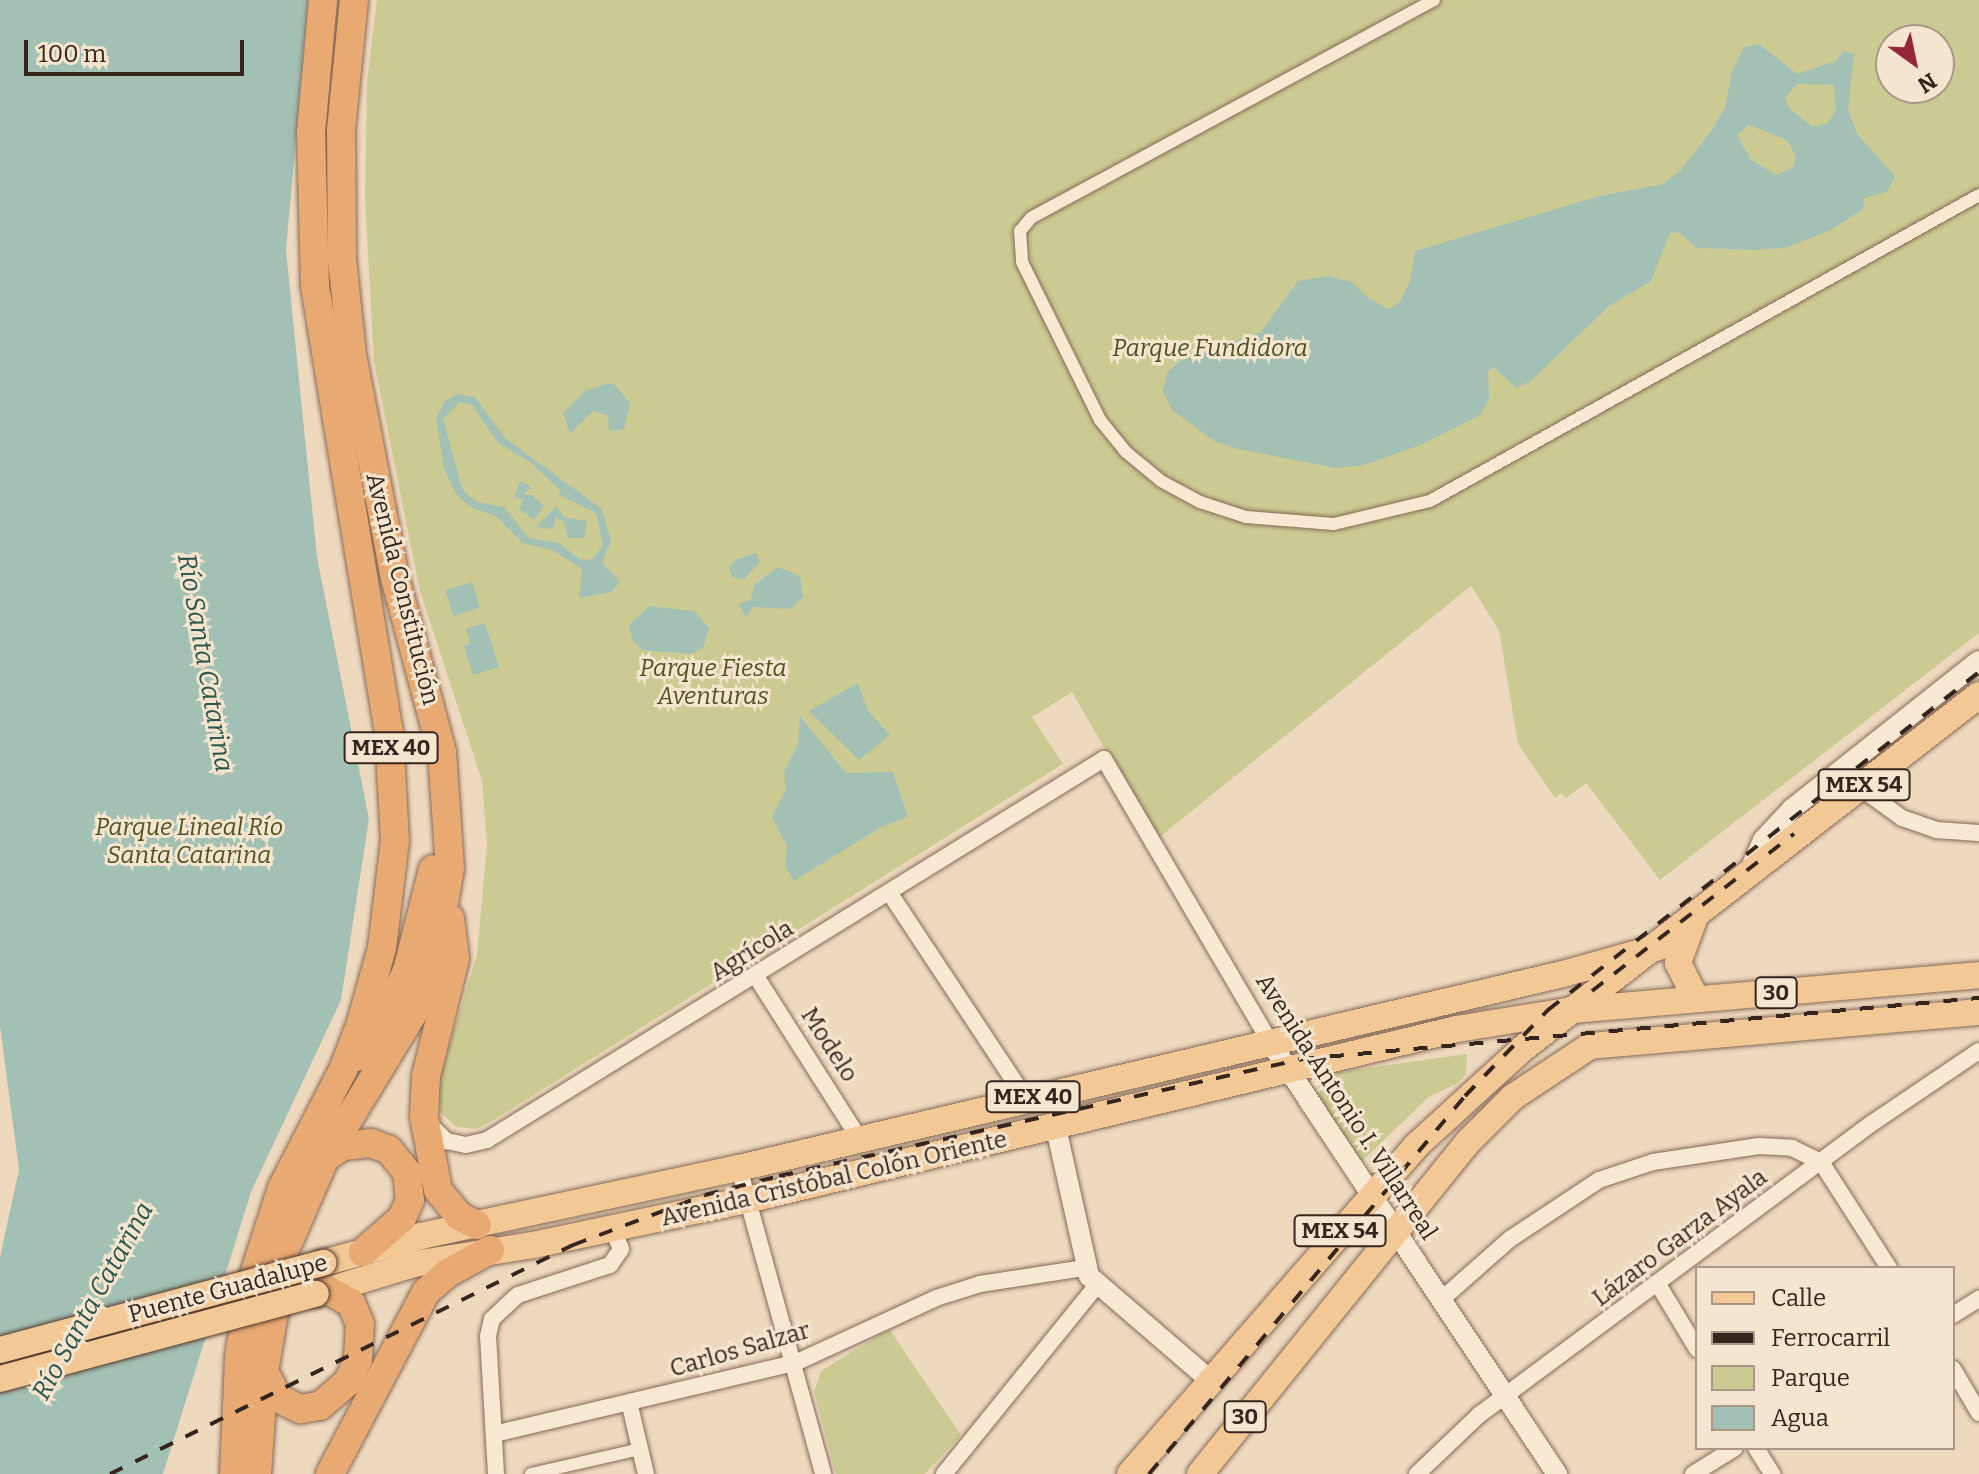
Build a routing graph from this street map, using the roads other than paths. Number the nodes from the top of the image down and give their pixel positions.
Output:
1 (323, 0) edge
2 (354, 0) edge
3 (1434, 0) edge
4 (1979, 195) edge
5 (1979, 661) edge
6 (1979, 695) edge
7 (435, 724) junction
8 (1104, 759) joint
9 (1861, 788) junction
10 (1979, 833) edge
11 (1748, 874) junction
12 (889, 892) junction
13 (446, 904) junction
14 (1697, 915) junction
15 (1659, 947) junction
16 (757, 978) junction
17 (1976, 979) edge
18 (1696, 999) junction
19 (1573, 1010) junction
20 (1979, 1012) edge
21 (1270, 1042) junction
22 (1979, 1051) edge
23 (343, 1070) junction
24 (1290, 1072) junction
25 (1026, 1099) junction
26 (424, 1117) junction
27 (1056, 1128) junction
28 (859, 1138) junction
29 (325, 1158) junction
30 (1821, 1162) junction
31 (739, 1168) junction
32 (1370, 1196) junction
33 (751, 1199) junction
34 (477, 1225) junction
35 (613, 1230) junction
36 (1395, 1233) junction
37 (490, 1250) junction
38 (363, 1252) junction
39 (1888, 1266) edge
40 (1091, 1276) junction
41 (1659, 1286) junction
42 (322, 1293) junction
43 (1442, 1299) junction
44 (1979, 1299) edge
45 (1955, 1314) edge
46 (1695, 1346) edge
47 (0, 1350) edge
48 (795, 1363) junction
49 (264, 1371) junction
50 (1955, 1372) edge
51 (0, 1379) edge
52 (1210, 1380) junction
53 (1506, 1395) junction
54 (630, 1406) junction
55 (1979, 1413) edge
56 (494, 1434) junction
57 (640, 1449) junction
58 (1732, 1450) edge
59 (1757, 1450) edge
60 (234, 1474) edge
61 (257, 1474) edge
62 (330, 1474) edge
63 (496, 1474) edge
64 (531, 1474) edge
65 (646, 1474) edge
66 (823, 1474) edge
67 (944, 1474) edge
68 (1130, 1474) edge
69 (1200, 1474) edge
70 (1417, 1474) edge
71 (1557, 1474) edge
72 (1693, 1474) edge
73 (1772, 1474) edge

1 - 23 highway, Avenida Constitución / MEX 40
2 - 7 highway, Avenida Constitución / MEX 40
3 - 4 street
5 - 11 street
6 - 9 main road, MEX 54
7 - 13 highway, Avenida Constitución / MEX 40
7 - 23 highway
8 - 12 street, Agrícola
8 - 21 street, Avenida Antonio I. Villarreal
9 - 10 street
9 - 11 main road, MEX 54
11 - 14 main road, MEX 54
12 - 16 street, Agrícola
12 - 25 street
13 - 26 highway
13 - 29 highway, Avenida Constitución / MEX 40
14 - 15 main road, MEX 54
14 - 18 main road
15 - 19 main road, MEX 54
15 - 21 main road, Avenida Cristóbal Colón Oriente / MEX 40
16 - 26 street, Agrícola
16 - 28 street, Modelo
17 - 18 main road, 30
18 - 19 main road, 30
19 - 24 main road, Avenida Cristóbal Colón Oriente / MEX 40
19 - 32 main road, MEX 54
20 - 36 main road, 30
21 - 24 street, Avenida Antonio I. Villarreal
21 - 25 main road, Avenida Cristóbal Colón Oriente / MEX 40
22 - 30 street, Lázaro Garza Ayala
23 - 60 highway, Avenida Constitución / MEX 40
24 - 27 main road, Avenida Cristóbal Colón Oriente / MEX 40
24 - 32 street, Avenida Antonio I. Villarreal
25 - 28 main road, Avenida Cristóbal Colón Oriente / MEX 40
26 - 34 highway
27 - 33 main road, Avenida Cristóbal Colón Oriente / MEX 40
27 - 40 street
28 - 31 main road, Avenida Cristóbal Colón Oriente / MEX 40
29 - 38 highway
29 - 49 highway, Avenida Constitución / MEX 40
30 - 39 street
30 - 41 street, Lázaro Garza Ayala
30 - 43 street
31 - 33 street
31 - 34 main road, Avenida Cristóbal Colón Oriente / MEX 40
32 - 36 street, Avenida Antonio I. Villarreal
32 - 52 main road, MEX 54
33 - 35 main road, Avenida Cristóbal Colón Oriente / MEX 40
33 - 48 street
34 - 38 main road, Avenida Cristóbal Colón Oriente / MEX 40
35 - 37 main road, Avenida Cristóbal Colón Oriente / MEX 40
35 - 56 street
36 - 43 street, Avenida Antonio I. Villarreal
36 - 69 main road, 30
37 - 42 main road, Avenida Cristóbal Colón Oriente / MEX 40
37 - 62 highway
38 - 47 main road, Puente Guadalupe / MEX 40, bridge
40 - 48 street, Carlos Salzar
40 - 52 street
40 - 67 street
41 - 46 street
41 - 53 street, Lázaro Garza Ayala
42 - 49 highway
42 - 51 main road, Puente Guadalupe / MEX 40, bridge
43 - 53 street, Avenida Antonio I. Villarreal
44 - 45 street
48 - 54 street, Carlos Salzar
48 - 66 street
49 - 61 highway, Avenida Constitución / MEX 40
50 - 55 street
52 - 68 main road, MEX 54
53 - 70 street, Lázaro Garza Ayala
53 - 71 street, Avenida Antonio I. Villarreal
54 - 56 street, Carlos Salzar
54 - 57 street
56 - 63 street
57 - 64 street
57 - 65 street
58 - 72 street
59 - 73 street

